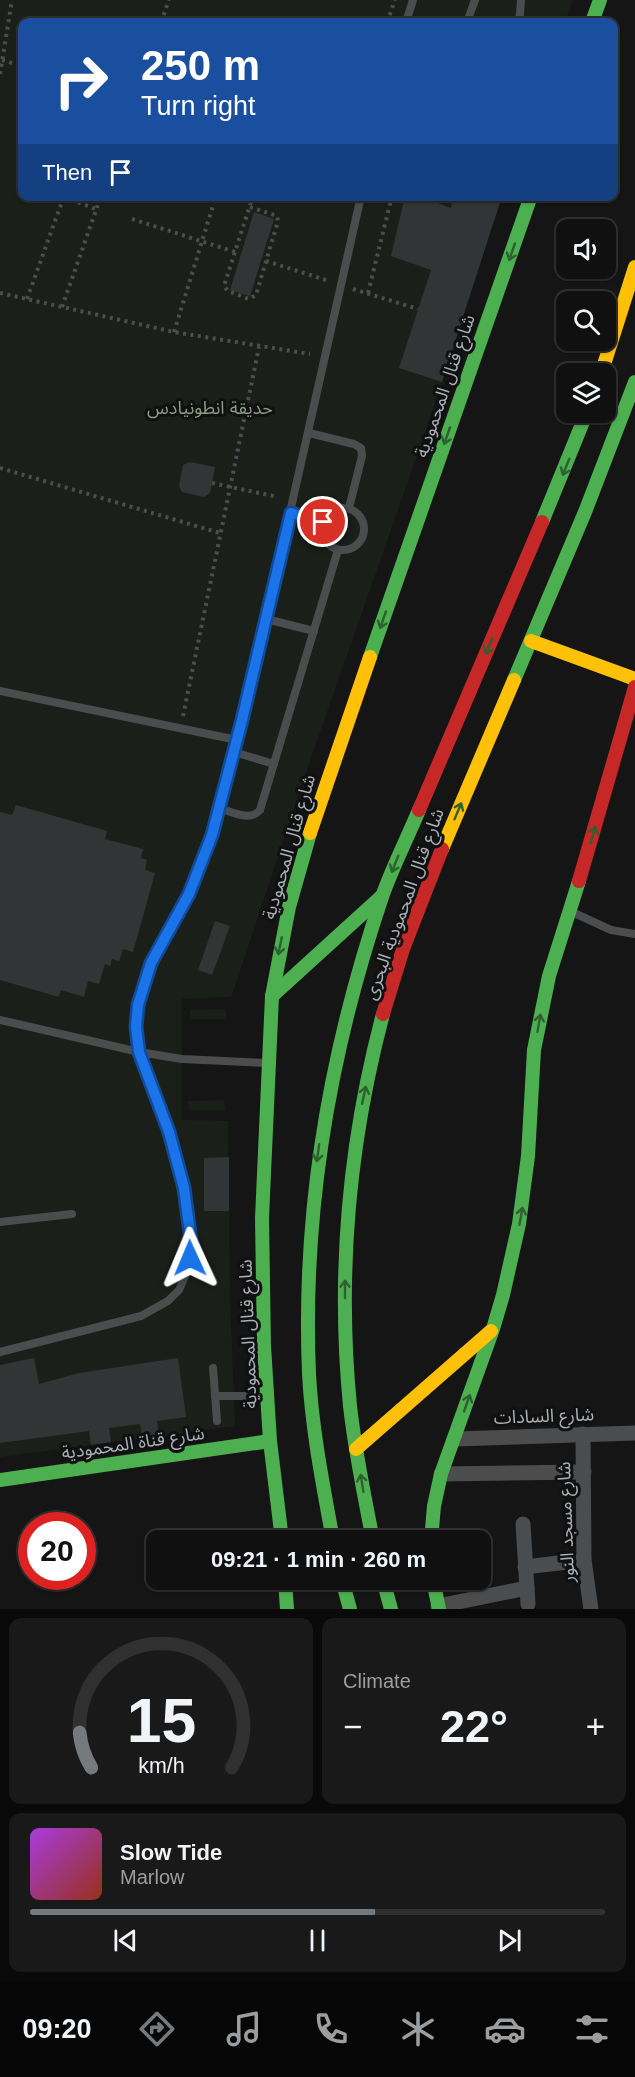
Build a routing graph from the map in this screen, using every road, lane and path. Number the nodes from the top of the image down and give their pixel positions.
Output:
1 (12, 0) edge
2 (169, 0) edge
3 (394, 0) edge
4 (413, 0) edge
5 (475, 0) edge
6 (521, 0) edge
7 (600, 0) edge
8 (162, 18) edge
9 (388, 18) edge
10 (407, 18) edge
11 (468, 18) edge
12 (519, 18) edge
13 (593, 18) edge
14 (3, 38) edge
15 (2, 60) junction
16 (18, 65) edge
17 (0, 74) edge
18 (63, 201) edge
19 (75, 201) edge
20 (99, 201) edge
21 (214, 201) edge
22 (252, 201) edge
23 (360, 201) edge
24 (391, 201) edge
25 (529, 201) edge
26 (250, 207) junction
27 (96, 209) junction
28 (132, 219) dead end
29 (202, 242) junction
30 (235, 252) junction
31 (635, 267) edge
32 (0, 293) edge
33 (368, 293) dead end
34 (27, 299) junction
35 (62, 307) junction
36 (174, 332) junction
37 (259, 347) junction
38 (310, 354) dead end
39 (604, 363) edge
40 (635, 381) edge
41 (583, 423) edge
42 (309, 433) junction
43 (0, 468) edge
44 (212, 483) dead end
45 (229, 487) junction
46 (278, 497) dead end
47 (349, 508) junction
48 (291, 513) junction
49 (323, 522) junction
50 (220, 533) junction
51 (338, 550) junction
52 (266, 619) junction
53 (314, 631) junction
54 (531, 641) junction
55 (635, 679) edge
56 (635, 687) edge
57 (0, 691) edge
58 (181, 728) junction
59 (237, 740) junction
60 (234, 752) junction
61 (274, 764) junction
62 (219, 808) junction
63 (383, 895) junction
64 (569, 911) junction
65 (635, 934) edge
66 (272, 996) junction
67 (0, 1020) edge
68 (139, 1052) junction
69 (268, 1063) junction
70 (72, 1214) dead end
71 (0, 1222) edge
72 (493, 1329) junction
73 (0, 1352) edge
74 (213, 1368) dead end
75 (215, 1396) junction
76 (267, 1396) junction
77 (217, 1421) dead end
78 (635, 1433) edge
79 (583, 1434) junction
80 (454, 1439) junction
81 (270, 1441) junction
82 (356, 1449) junction
83 (584, 1472) junction
84 (441, 1474) junction
85 (0, 1480) edge
86 (523, 1524) dead end
87 (281, 1530) edge
88 (331, 1530) edge
89 (371, 1530) edge
90 (432, 1530) edge
91 (585, 1560) junction
92 (525, 1567) junction
93 (527, 1588) junction
94 (286, 1590) edge
95 (345, 1590) edge
96 (385, 1590) edge
97 (435, 1590) edge
98 (528, 1604) dead end
99 (438, 1608) edge
100 (287, 1609) edge
101 (350, 1609) edge
102 (391, 1609) edge
103 (591, 1609) edge

1 - 14 path
2 - 8 path
3 - 9 path
4 - 10 lane
5 - 11 lane
6 - 12 lane
7 - 13 main road
14 - 15 path
15 - 16 path
15 - 17 path
18 - 34 path
19 - 27 path
20 - 27 path
21 - 29 path
22 - 26 path
23 - 42 lane
24 - 33 path
25 -> 66 main road, شارع قنال المحمودية
26 - 30 path
26 - 30 path
27 - 35 path
28 - 29 path
29 - 30 path
29 - 36 path
31 - 39 main road
32 - 34 path
34 - 35 path
35 - 36 path
36 - 37 path
37 - 38 path
37 - 45 path
40 - 54 main road, شارع قنال المحمودية البحرى
41 -> 63 main road, شارع قنال المحمودية البحرى
42 - 47 lane
42 - 48 lane
43 - 50 path
44 - 45 path
45 - 46 path
45 - 50 path
47 - 49 lane
47 - 51 lane
48 - 49 lane
48 - 52 lane
49 - 51 lane
50 - 58 path
51 - 53 lane
52 - 53 lane
52 - 59 lane
53 - 61 lane
54 - 55 main road
82 -> 54 main road, شارع قنال المحمودية البحرى
64 -> 56 main road
57 - 58 lane
58 - 59 lane
59 - 60 lane
60 - 61 lane
60 - 62 lane
61 - 62 lane
62 - 68 lane
63 - 66 main road
63 -> 88 main road, شارع قنال المحمودية البحرى
64 - 65 lane
72 -> 64 main road
66 - 69 main road, شارع قنال المحمودية
67 - 68 lane
68 - 69 lane
68 - 73 lane
69 - 76 main road, شارع قنال المحمودية
70 - 71 lane
80 -> 72 main road
72 - 82 main road
74 - 75 lane
75 - 76 lane
75 - 77 lane
76 - 81 main road, شارع قنال المحمودية
78 - 79 street, شارع السادات
79 - 80 street, شارع السادات
79 - 83 street, شارع مسجد النور
80 - 84 main road
81 - 85 main road, شارع قناة المحمودية
81 - 87 main road, شارع قنال المحمودية
89 -> 82 main road, شارع قنال المحمودية البحرى
83 - 84 street
83 - 91 street, شارع مسجد النور
84 - 90 main road
86 - 92 street
91 - 92 street
91 - 103 street, شارع مسجد النور
92 - 93 street
93 - 98 street
93 - 99 street
94 - 100 main road
95 - 101 main road
96 - 102 main road
97 - 99 main road

